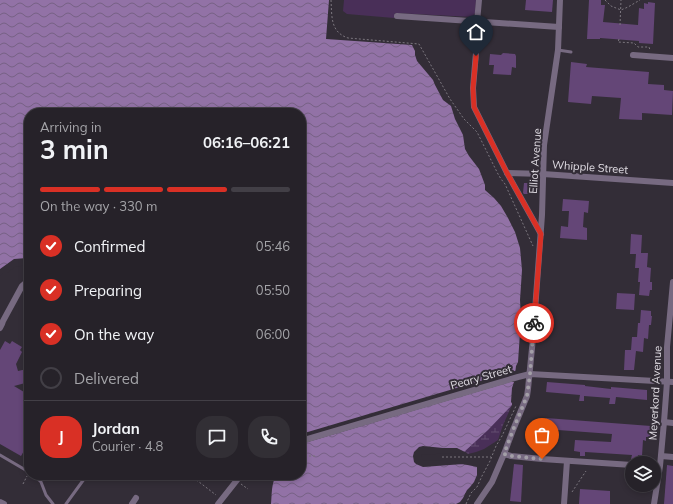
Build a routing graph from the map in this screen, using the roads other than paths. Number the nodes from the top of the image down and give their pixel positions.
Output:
1 (479, 0) edge
2 (560, 0) edge
3 (397, 16) dead end
4 (477, 22) junction
5 (559, 27) junction
6 (558, 50) junction
7 (571, 52) dead end
8 (633, 55) dead end
9 (673, 58) edge
10 (507, 173) junction
11 (543, 174) junction
12 (673, 182) edge
13 (541, 234) junction
14 (673, 282) edge
15 (24, 284) edge
16 (0, 328) edge
17 (530, 374) junction
18 (670, 382) edge
19 (664, 422) junction
20 (673, 423) edge
21 (306, 440) edge
22 (504, 454) junction
23 (0, 455) edge
24 (661, 456) joint
25 (673, 457) edge
26 (567, 461) junction
27 (625, 465) edge
28 (24, 469) edge
29 (39, 480) edge
30 (83, 480) edge
31 (237, 480) edge
32 (655, 492) edge
33 (136, 498) dead end
34 (0, 502) edge
35 (4, 504) edge
36 (53, 504) edge
37 (66, 504) edge
38 (132, 504) edge
39 (218, 504) edge
40 (478, 504) edge
41 (564, 504) edge
42 (654, 504) edge

1 - 4 street
2 - 5 street, Elliot Avenue
3 - 4 street
4 - 5 street
4 - 10 street
5 - 6 street, Elliot Avenue
6 - 7 lane
6 - 11 street, Elliot Avenue
8 - 9 street
10 - 11 street, Whipple Street
10 - 13 street
11 - 12 street, Whipple Street
11 - 13 street, Elliot Avenue
13 - 17 street, Elliot Avenue
14 - 18 street, Meyerkord Avenue
15 - 16 street
17 - 18 street, Peary Street
17 - 21 street, Peary Street
17 - 22 street, Elliot Avenue
18 - 19 street, Meyerkord Avenue
19 - 20 street
19 - 24 street, Meyerkord Avenue
22 - 26 street
22 - 40 street, Elliot Avenue
23 - 28 lane
24 - 25 street
26 - 27 street
26 - 41 street
29 - 36 lane
30 - 37 lane
31 - 39 street
32 - 42 street, Meyerkord Avenue
33 - 38 street
34 - 35 street

